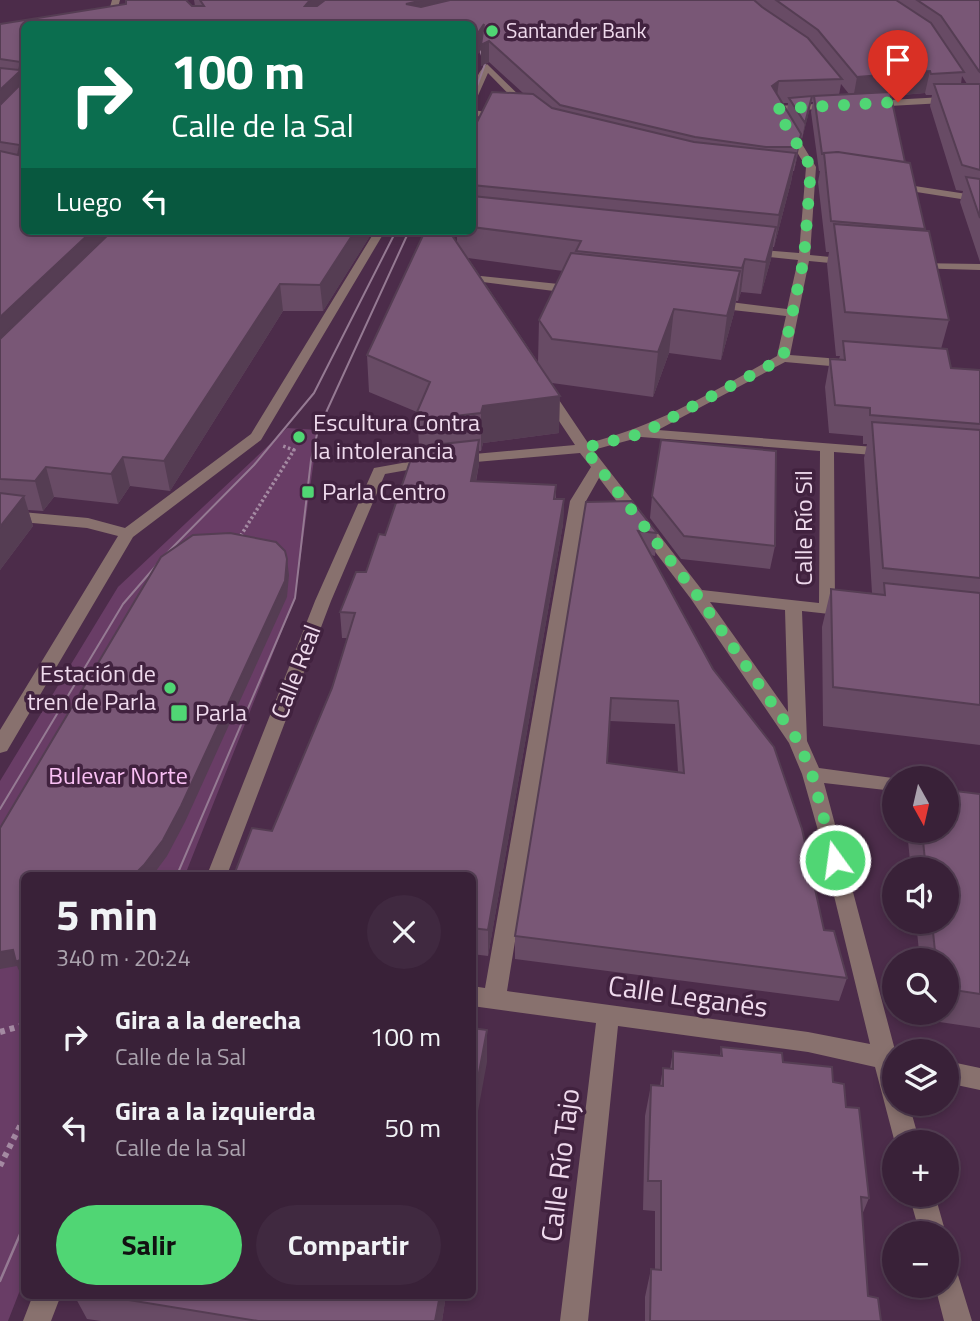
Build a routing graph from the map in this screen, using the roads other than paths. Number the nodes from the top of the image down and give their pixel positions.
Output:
1 (116, 0) edge
2 (105, 21) edge
3 (476, 87) edge
4 (972, 96) edge
5 (862, 104) edge
6 (980, 104) edge
7 (849, 105) edge
8 (476, 113) edge
9 (510, 115) edge
10 (523, 116) edge
11 (797, 177) edge
12 (816, 178) junction
13 (887, 184) edge
14 (980, 199) edge
15 (378, 235) edge
16 (735, 250) edge
17 (804, 258) junction
18 (869, 264) edge
19 (896, 266) edge
20 (980, 267) edge
21 (471, 278) edge
22 (591, 291) edge
23 (699, 303) edge
24 (793, 313) junction
25 (783, 358) junction
26 (862, 365) edge
27 (537, 377) edge
28 (643, 433) junction
29 (827, 447) junction
30 (584, 448) junction
31 (897, 453) edge
32 (598, 467) junction
33 (0, 515) edge
34 (127, 534) junction
35 (697, 595) junction
36 (793, 606) junction
37 (828, 608) junction
38 (869, 613) edge
39 (798, 741) junction
40 (0, 746) edge
41 (812, 774) junction
42 (882, 783) edge
43 (218, 872) edge
44 (484, 997) edge
45 (608, 1016) junction
46 (884, 1039) edge
47 (882, 1057) edge
48 (959, 1075) edge
49 (980, 1079) edge
50 (952, 1298) edge
51 (45, 1299) edge
52 (37, 1321) edge
53 (573, 1321) edge
54 (958, 1321) edge

1 - 2 street
3 - 10 street
4 - 5 street
4 - 6 street
7 - 12 street
8 - 9 street
11 - 12 street
12 - 17 street
13 - 14 street
15 - 34 street
16 - 17 street
17 - 18 street
17 - 24 street
19 - 20 street
21 - 22 street
23 - 24 street
24 - 25 street
25 - 26 street
25 - 28 street
27 - 30 street
28 - 29 street
28 - 30 street
29 - 31 street
29 - 37 street, Calle Río Sil
30 - 32 street
30 - 43 street, Calle Real
32 - 35 street
32 - 44 street
33 - 34 street
34 - 40 street
35 - 36 street
35 - 39 street
36 - 37 street
36 - 39 street
37 - 38 street
39 - 41 street
41 - 42 street
41 - 46 street
44 - 45 street, Calle Leganés
45 - 47 street, Calle Leganés
45 - 53 street, Calle Río Tajo
48 - 49 street
50 - 54 street
51 - 52 street

